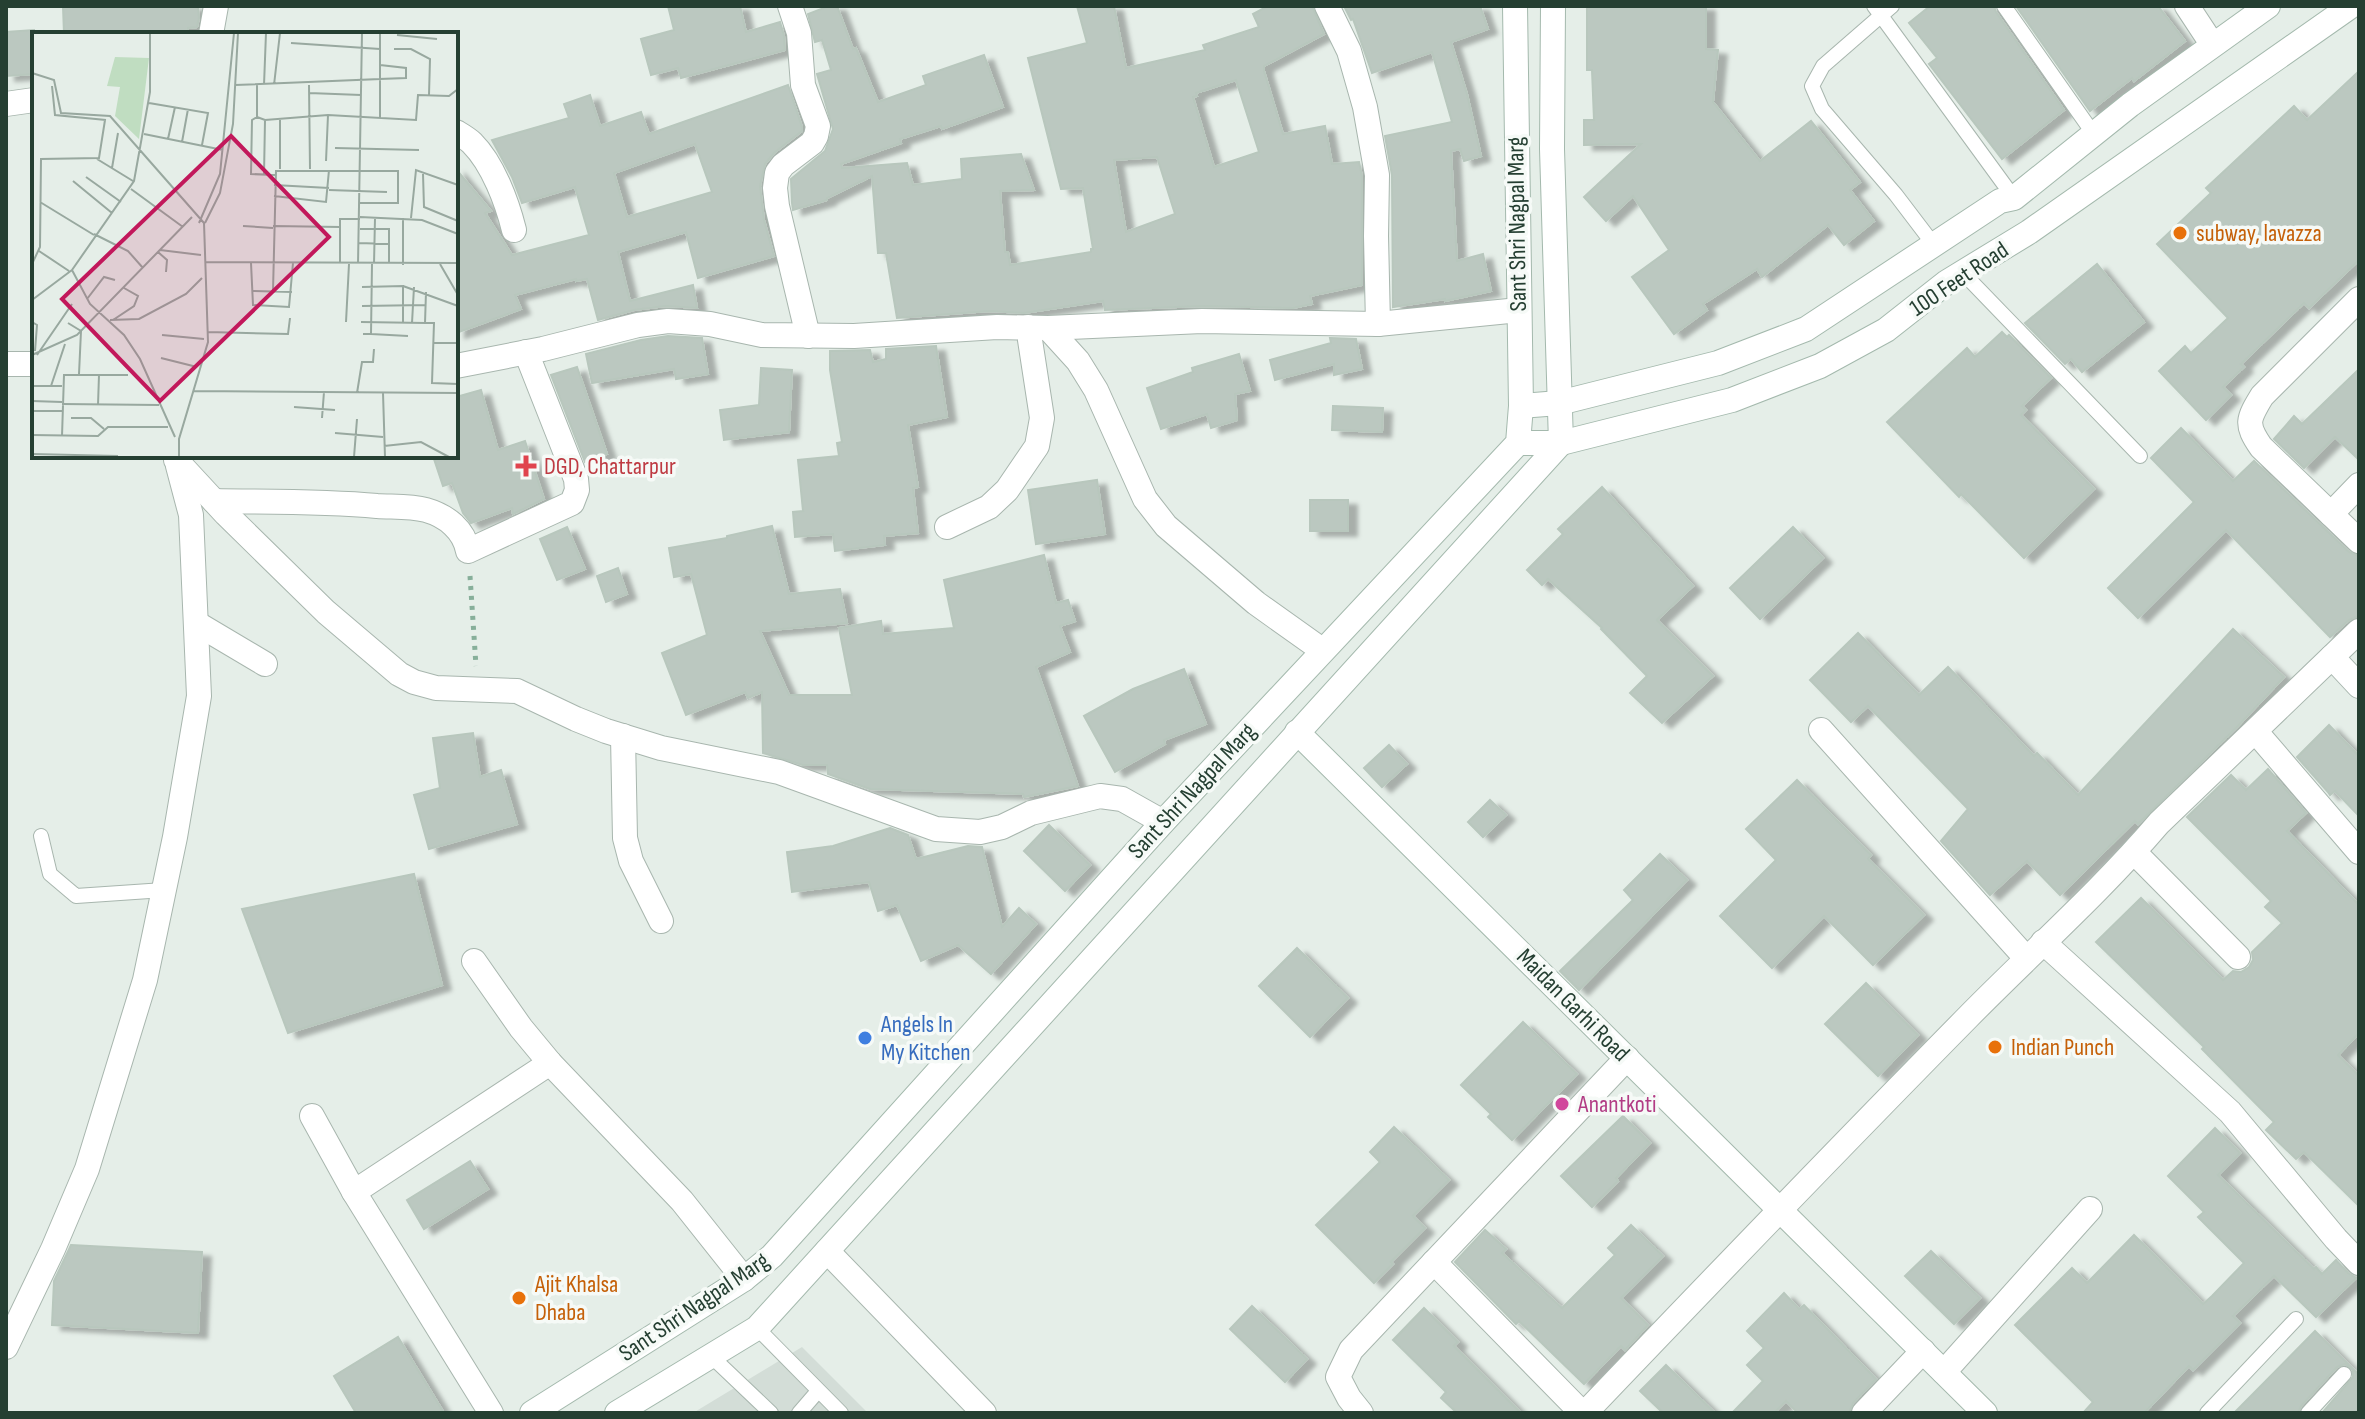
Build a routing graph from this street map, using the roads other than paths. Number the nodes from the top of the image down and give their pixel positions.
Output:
1 (216, 6) edge
2 (790, 6) edge
3 (1327, 6) edge
4 (1515, 6) edge
5 (1553, 6) edge
6 (2004, 6) edge
7 (2187, 6) edge
8 (2268, 6) edge
9 (2351, 6) edge
10 (1882, 9) edge
11 (211, 32) edge
12 (2212, 44) junction
13 (32, 100) edge
14 (6, 104) edge
15 (458, 133) edge
16 (2093, 133) junction
17 (2014, 198) junction
18 (514, 230) dead end
19 (1934, 245) junction
20 (1963, 273) junction
21 (2359, 299) edge
22 (1519, 310) junction
23 (1378, 324) junction
24 (1038, 328) junction
25 (808, 336) junction
26 (526, 352) junction
27 (6, 364) edge
28 (32, 364) edge
29 (458, 366) edge
30 (1559, 403) junction
31 (1521, 406) junction
32 (1518, 443) junction
33 (1561, 443) junction
34 (2140, 456) dead end
35 (176, 458) edge
36 (2359, 485) edge
37 (214, 501) junction
38 (2331, 514) junction
39 (947, 527) dead end
40 (2359, 541) edge
41 (196, 623) junction
42 (2359, 631) edge
43 (1322, 650) junction
44 (2332, 657) junction
45 (265, 664) dead end
46 (2359, 686) edge
47 (1821, 730) dead end
48 (1297, 732) junction
49 (2256, 732) junction
50 (623, 736) junction
51 (1163, 822) junction
52 (41, 836) dead end
53 (2134, 852) junction
54 (2359, 852) edge
55 (164, 890) junction
56 (661, 921) dead end
57 (2034, 950) junction
58 (2238, 957) dead end
59 (474, 961) dead end
60 (1627, 1058) junction
61 (550, 1063) junction
62 (312, 1116) dead end
63 (354, 1192) junction
64 (1780, 1209) junction
65 (2090, 1209) dead end
66 (827, 1251) junction
67 (1434, 1262) junction
68 (2359, 1263) edge
69 (744, 1279) junction
70 (2296, 1319) dead end
71 (757, 1328) junction
72 (6, 1347) edge
73 (1923, 1351) junction
74 (711, 1356) junction
75 (1944, 1372) junction
76 (2344, 1374) dead end
77 (818, 1391) junction
78 (491, 1413) edge
79 (532, 1413) edge
80 (617, 1413) edge
81 (771, 1413) edge
82 (799, 1413) edge
83 (841, 1413) edge
84 (984, 1413) edge
85 (1361, 1413) edge
86 (1584, 1413) edge
87 (1864, 1413) edge
88 (1985, 1413) edge
89 (2207, 1413) edge
90 (2308, 1413) edge

1 - 11 street
2 - 25 street
3 - 23 street
4 - 22 street, Sant Shri Nagpal Marg
5 - 30 street, Sant Shri Nagpal Marg
6 - 16 lane
7 - 12 street
8 - 12 street, 100 Feet Road
9 - 20 street, 100 Feet Road
10 - 17 lane
10 - 19 lane
12 - 16 street, 100 Feet Road
13 - 14 street
15 - 18 street
16 - 17 street, 100 Feet Road
17 - 19 street, 100 Feet Road
19 - 30 street, 100 Feet Road
20 - 33 street, 100 Feet Road
20 - 34 lane
21 - 38 street
22 - 23 street
22 - 31 street, Sant Shri Nagpal Marg
23 - 24 street
24 - 25 street
24 - 39 street
24 - 43 street
25 - 26 street
26 - 29 street
26 - 37 street
27 - 28 street
30 - 31 street, 100 Feet Road
30 - 33 street, Sant Shri Nagpal Marg
31 - 32 street, Sant Shri Nagpal Marg
32 - 33 street, 100 Feet Road
32 - 43 street, Sant Shri Nagpal Marg
33 - 48 street, Sant Shri Nagpal Marg
35 - 37 street
35 - 41 street
36 - 38 street
37 - 50 street
38 - 40 street
41 - 45 street
41 - 55 street
42 - 44 street
43 - 51 street, Sant Shri Nagpal Marg
44 - 46 street
44 - 49 street
47 - 57 street
48 - 60 street, Maidan Garhi Road
48 - 66 street, Sant Shri Nagpal Marg
49 - 53 street
49 - 54 street
50 - 51 street
50 - 56 street
51 - 69 street, Sant Shri Nagpal Marg
52 - 55 lane
53 - 57 street
53 - 58 street
55 - 72 street
57 - 64 street
57 - 68 street
59 - 61 street
60 - 64 street, Maidan Garhi Road
60 - 67 street
61 - 63 street
61 - 69 street
62 - 63 street
63 - 78 street
64 - 73 street, Maidan Garhi Road
64 - 86 street
65 - 75 street
66 - 71 street, Sant Shri Nagpal Marg
66 - 84 street
67 - 85 street
67 - 86 street
69 - 79 street, Sant Shri Nagpal Marg
70 - 89 lane
71 - 74 street, Sant Shri Nagpal Marg
71 - 77 lane
73 - 75 street, Maidan Garhi Road
73 - 87 street
74 - 80 street, Sant Shri Nagpal Marg
74 - 81 lane
75 - 88 street, Maidan Garhi Road
76 - 90 lane
77 - 82 lane
77 - 83 lane

